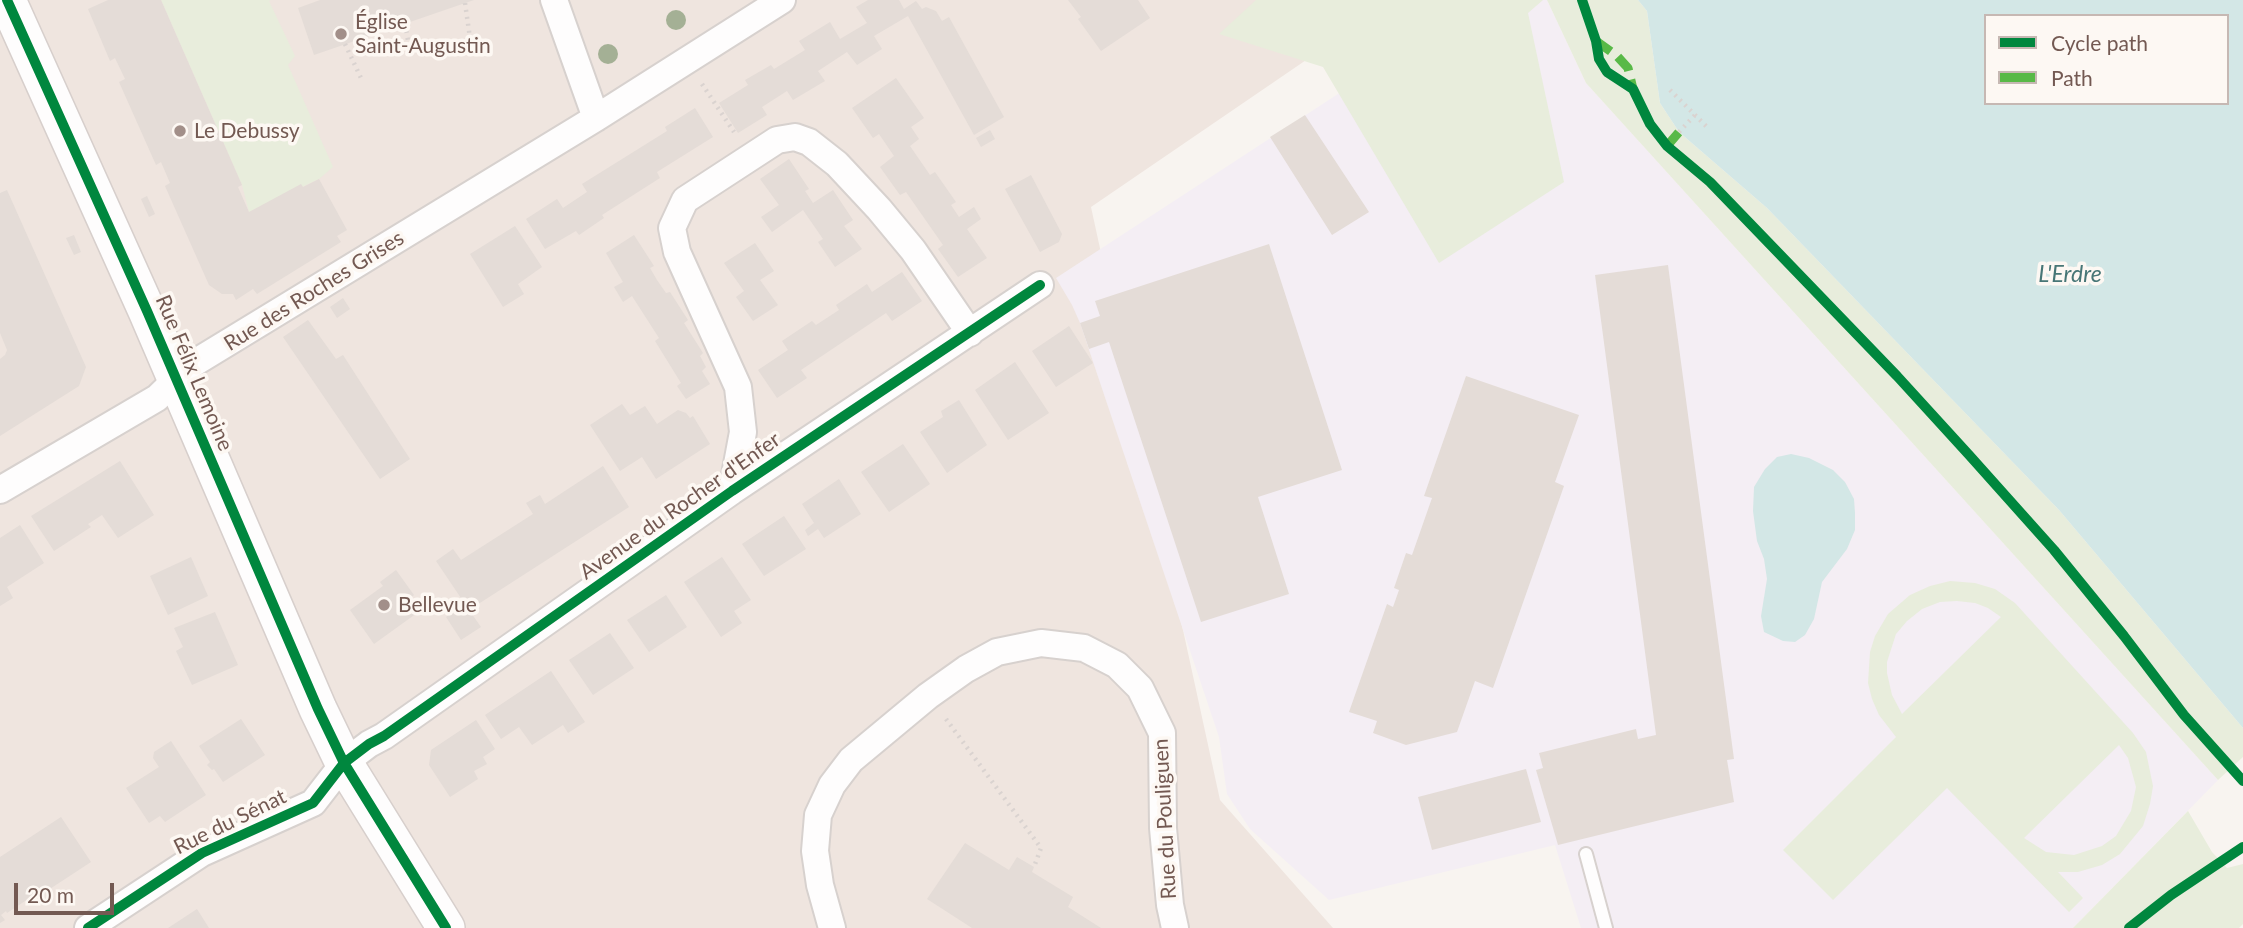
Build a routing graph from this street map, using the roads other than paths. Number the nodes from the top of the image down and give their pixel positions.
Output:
1 (7, 0) edge
2 (554, 0) edge
3 (782, 0) edge
4 (596, 118) junction
5 (1040, 285) dead end
6 (970, 333) junction
7 (176, 380) junction
8 (0, 490) edge
9 (732, 491) junction
10 (344, 763) junction
11 (1586, 854) dead end
12 (88, 928) edge
13 (446, 928) edge
14 (832, 928) edge
15 (1175, 928) edge
16 (1606, 928) edge

1 - 7 street, Rue Félix Lemoine
2 - 4 street
3 - 4 street, Rue des Roches Grises
4 - 7 street, Rue des Roches Grises
5 - 6 street, Avenue du Rocher d'Enfer
6 - 9 street, Avenue du Rocher d'Enfer
6 - 9 street
7 - 8 street, Rue des Roches Grises
7 - 10 street, Rue Félix Lemoine
9 - 10 street, Avenue du Rocher d'Enfer
10 - 12 street, Rue du Sénat
10 - 13 street, Rue Félix Lemoine
11 - 16 lane
14 - 15 street, Rue du Pouliguen

